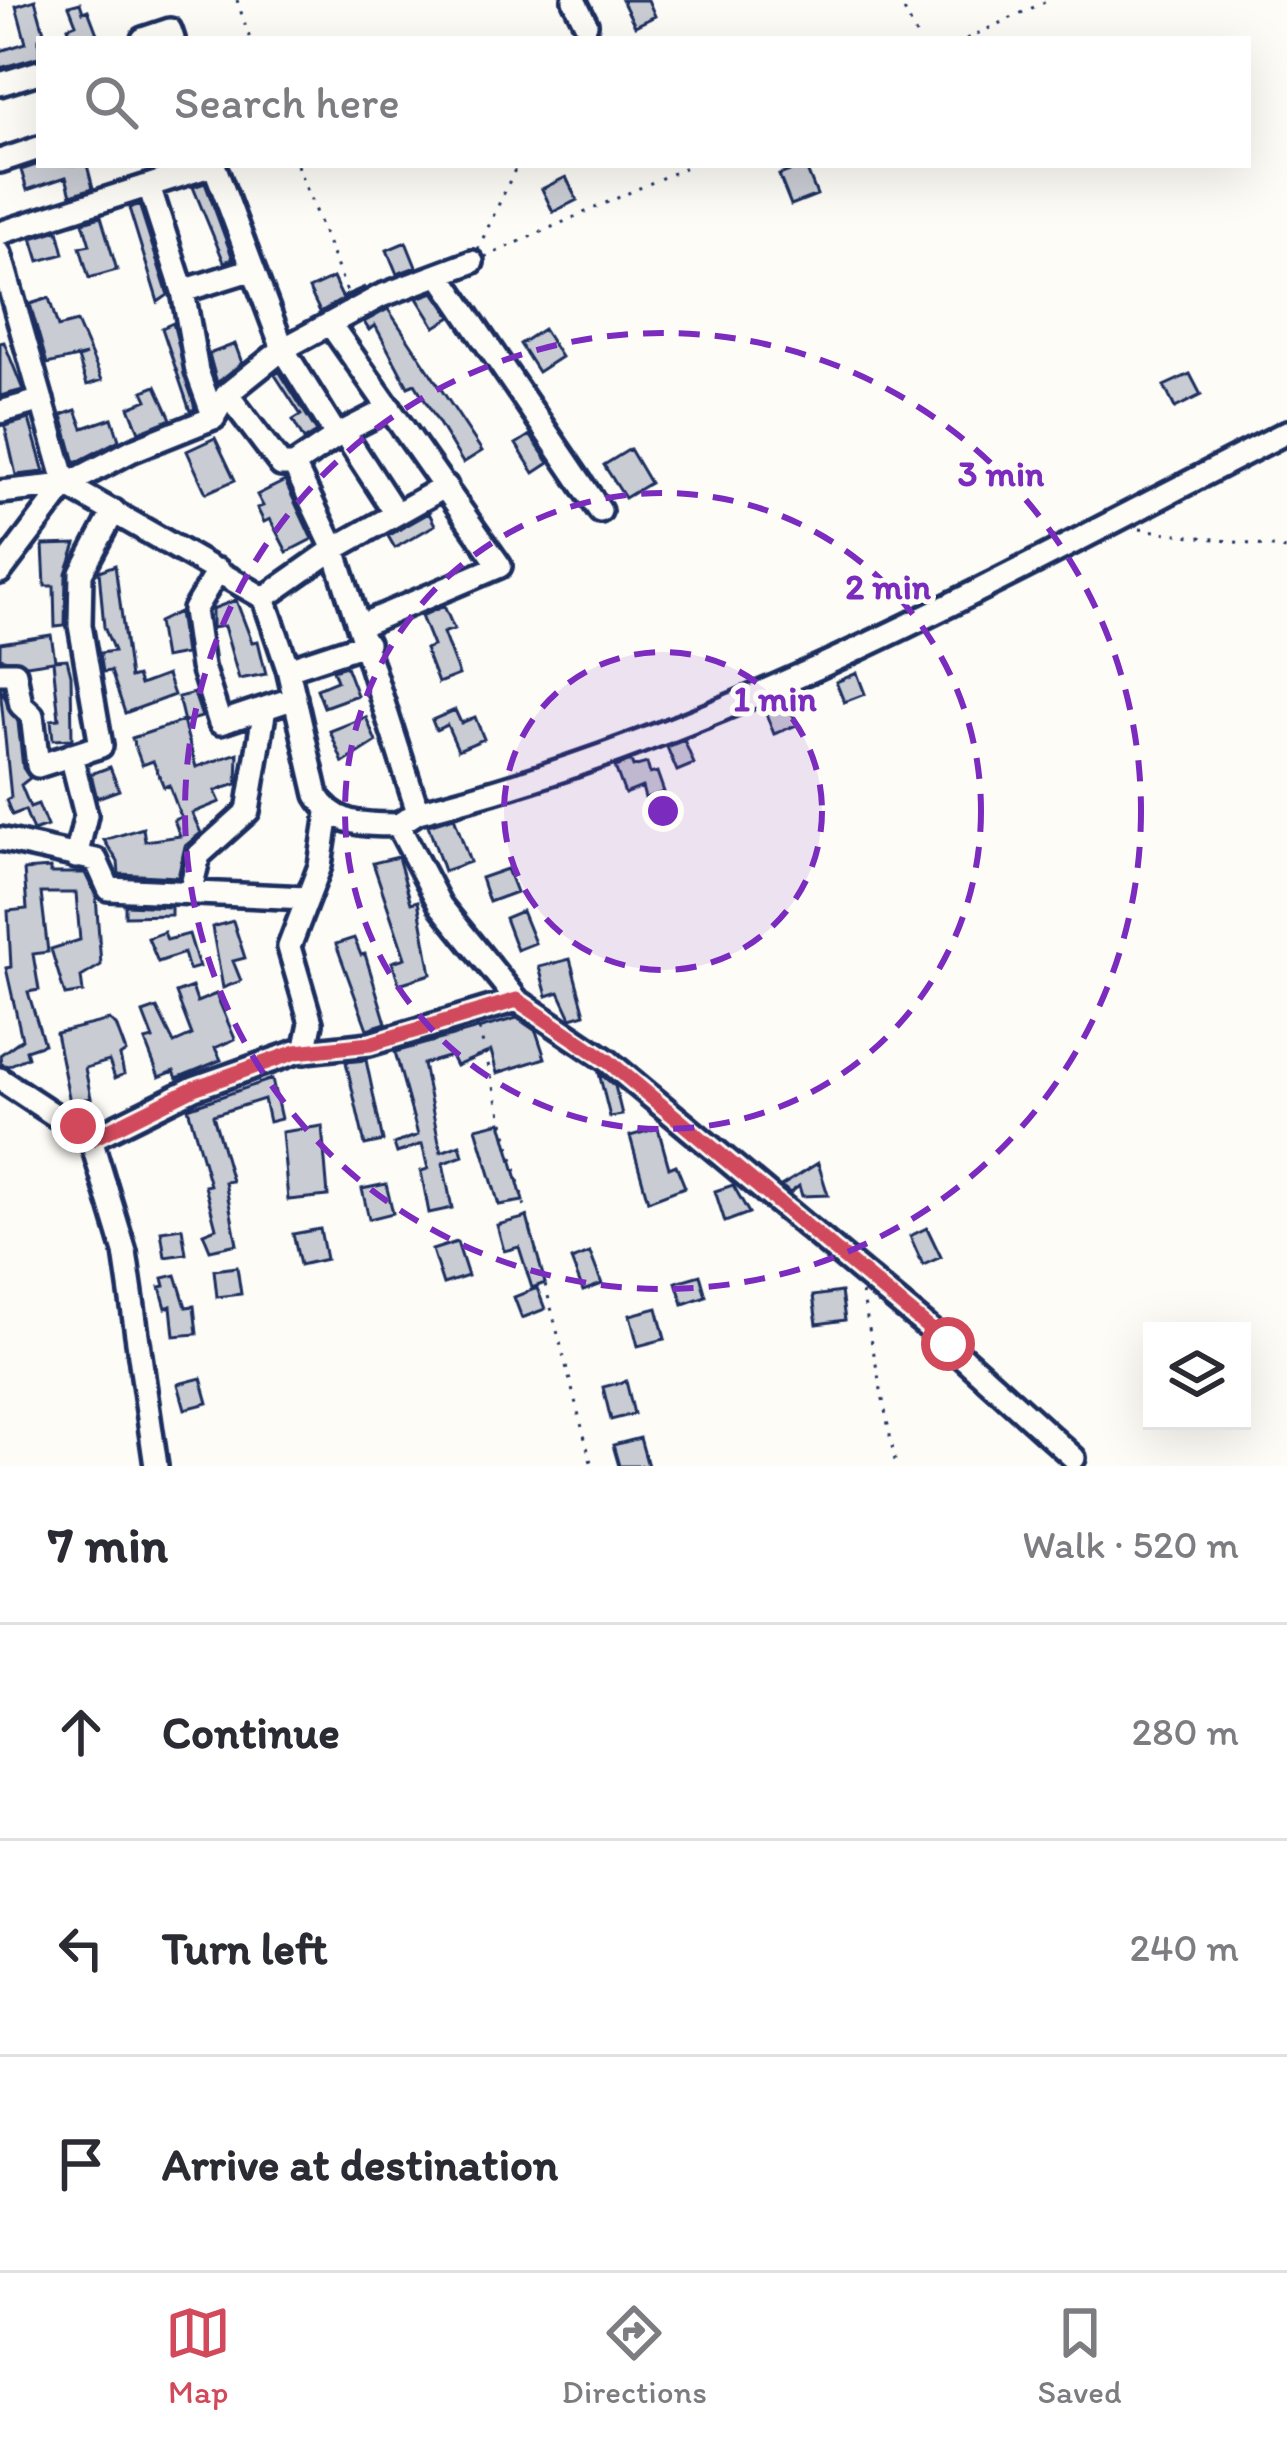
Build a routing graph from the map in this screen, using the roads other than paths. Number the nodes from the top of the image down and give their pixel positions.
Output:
1 (574, 0) edge
2 (586, 24) dead end
3 (36, 73) edge
4 (0, 84) edge
5 (36, 149) edge
6 (0, 161) edge
7 (205, 168) edge
8 (214, 168) edge
9 (150, 189) junction
10 (0, 233) edge
11 (0, 258) edge
12 (472, 262) road end
13 (250, 270) junction
14 (440, 275) junction
15 (183, 291) junction
16 (330, 324) junction
17 (11, 334) edge
18 (283, 349) junction
19 (227, 394) junction
20 (42, 400) junction
21 (390, 408) junction
22 (0, 412) edge
23 (214, 418) junction
24 (1287, 431) edge
25 (340, 434) junction
26 (294, 465) junction
27 (66, 485) junction
28 (446, 487) junction
29 (0, 493) edge
30 (114, 511) junction
31 (395, 512) junction
32 (600, 512) dead end
33 (334, 548) junction
34 (218, 570) junction
35 (0, 572) edge
36 (264, 598) junction
37 (364, 634) junction
38 (288, 669) junction
39 (0, 673) edge
40 (296, 698) junction
41 (265, 708) junction
42 (71, 755) junction
43 (328, 813) junction
44 (408, 819) junction
45 (0, 839) edge
46 (76, 856) junction
47 (190, 892) junction
48 (306, 898) junction
49 (517, 1000) junction
50 (305, 1052) junction
51 (0, 1079) edge
52 (91, 1139) junction
53 (1074, 1457) dead end
54 (156, 1466) edge

1 - 2 street
3 - 4 street
5 - 6 street
7 - 9 street
8 - 13 street
9 - 10 street
9 - 15 street
11 - 17 street
12 - 14 street
13 - 15 street
13 - 18 street
14 - 16 street
14 - 32 street
15 - 23 street
16 - 18 street
16 - 21 street
17 - 20 street
18 - 19 street
18 - 25 street
19 - 23 street
19 - 26 street
20 - 22 street
20 - 27 street
21 - 25 street
21 - 28 street
23 - 27 street
24 - 44 street
25 - 26 street
25 - 31 street
26 - 33 street
27 - 29 street
27 - 30 street
27 - 35 street
28 - 31 street
28 - 37 street
30 - 34 street
30 - 42 street
31 - 33 street
33 - 36 street
33 - 37 street
34 - 36 street
34 - 41 street
36 - 38 street
37 - 38 street
37 - 44 street
38 - 40 street
39 - 42 street
40 - 41 street
40 - 43 street
41 - 47 street
42 - 46 street
43 - 44 street
43 - 48 street
44 - 49 street
45 - 46 street
46 - 47 street
47 - 48 street
48 - 50 street
49 - 50 street
49 - 53 street
50 - 52 street
51 - 52 street
52 - 54 street

